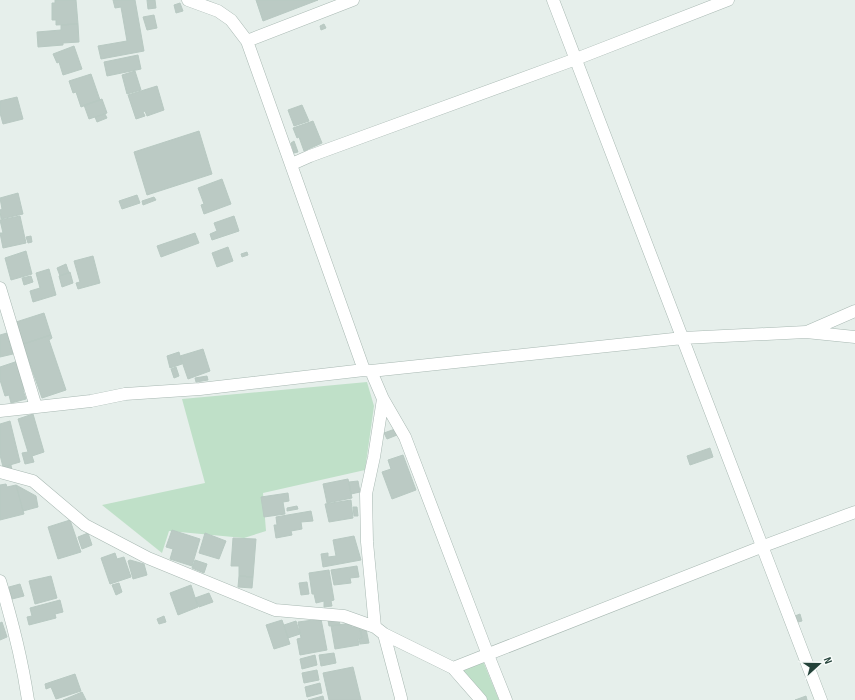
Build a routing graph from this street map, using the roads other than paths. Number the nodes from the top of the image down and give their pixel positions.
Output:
1 (188, 0) edge
2 (353, 0) edge
3 (553, 0) edge
4 (728, 0) edge
5 (247, 41) junction
6 (576, 59) junction
7 (292, 164) junction
8 (0, 288) edge
9 (855, 311) edge
10 (806, 332) junction
11 (855, 337) edge
12 (683, 338) junction
13 (368, 370) junction
14 (383, 399) junction
15 (36, 407) junction
16 (0, 411) edge
17 (0, 472) edge
18 (855, 512) edge
19 (762, 547) junction
20 (0, 581) edge
21 (379, 631) junction
22 (488, 655) junction
23 (453, 668) junction
24 (28, 700) edge
25 (401, 700) edge
26 (481, 700) edge
27 (506, 700) edge
28 (821, 700) edge

1 - 5 street
2 - 5 street
3 - 6 street
4 - 6 street
5 - 7 street
6 - 7 street
6 - 12 street
7 - 13 street
8 - 15 street
9 - 10 street
10 - 11 street
10 - 12 street
12 - 13 street
12 - 19 street
13 - 14 street
13 - 15 street
14 - 21 street
14 - 22 street
15 - 16 street
17 - 21 street
18 - 19 street
19 - 22 street
19 - 28 street
20 - 24 street
21 - 23 street
21 - 25 street
22 - 23 street
22 - 27 street
23 - 26 street

